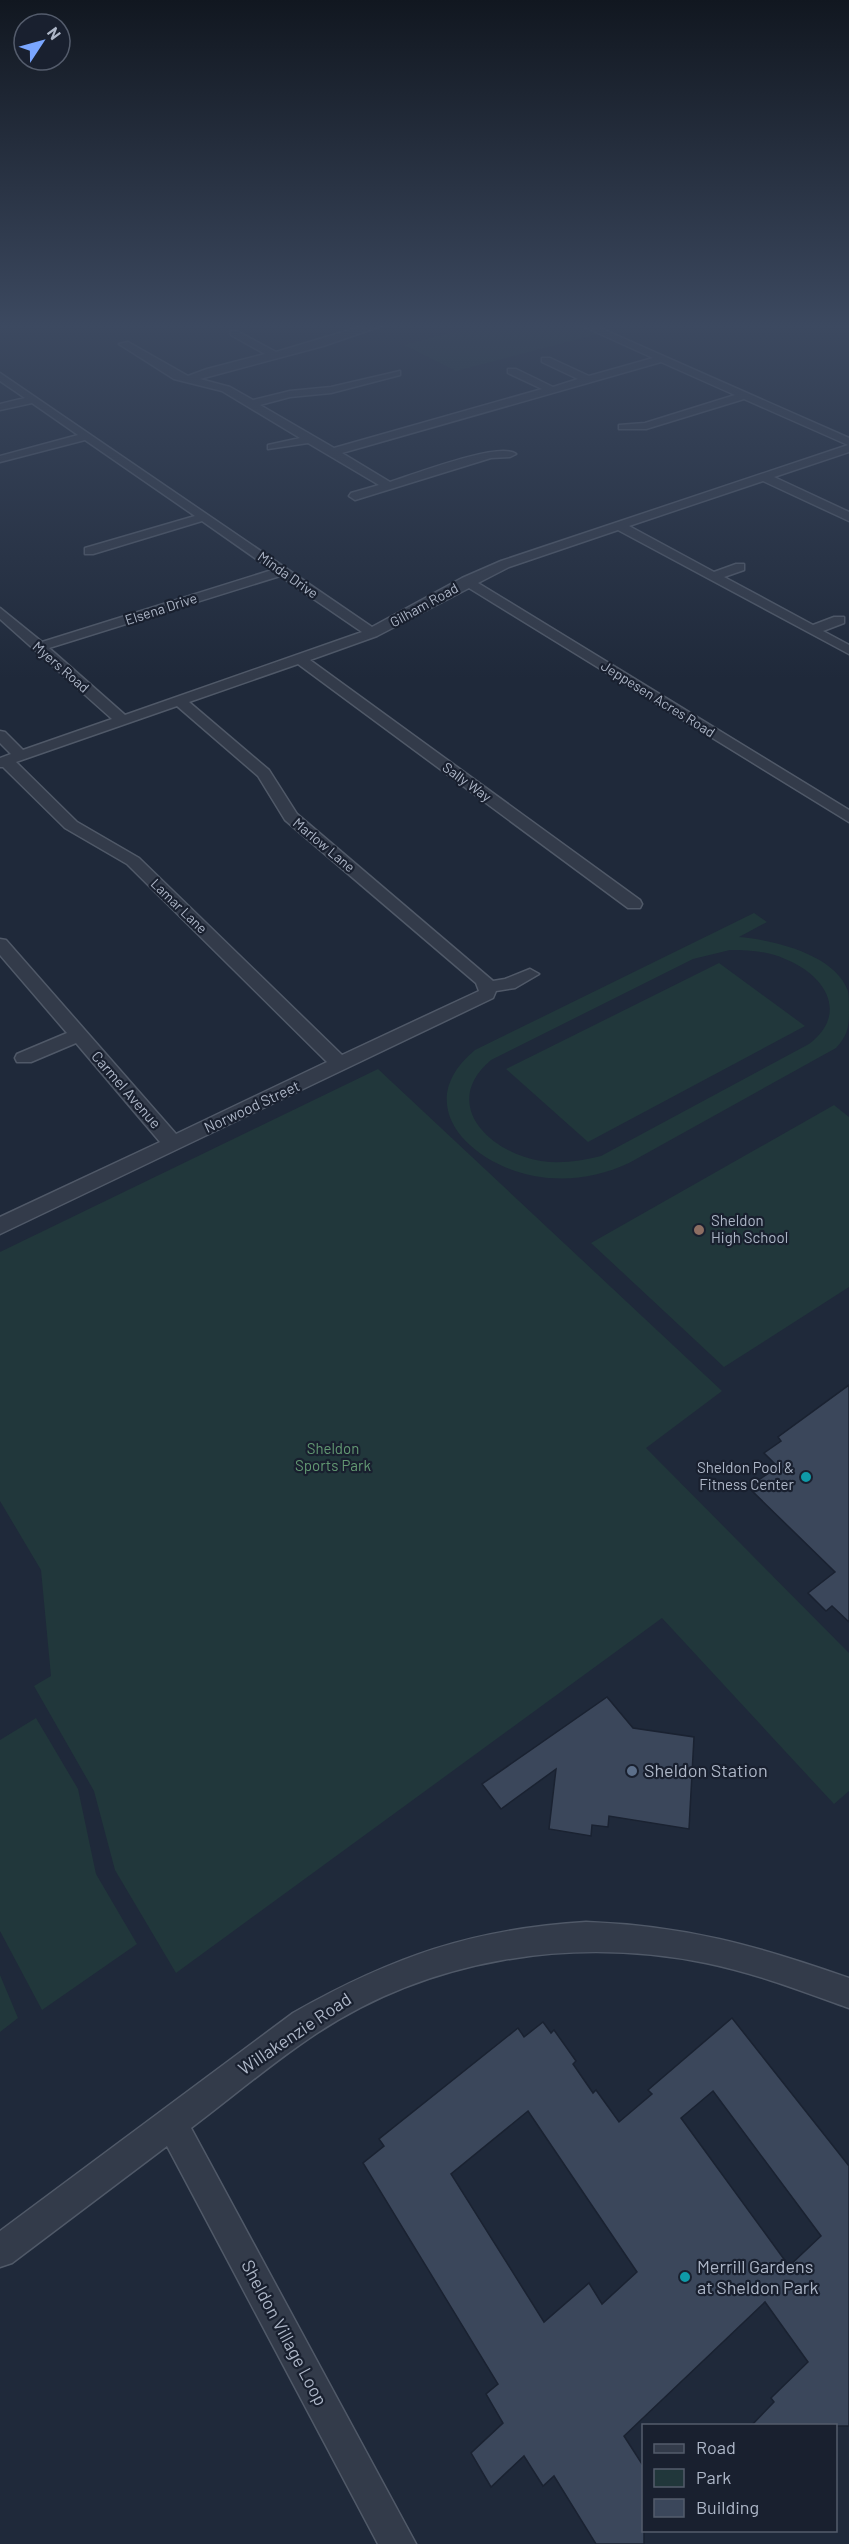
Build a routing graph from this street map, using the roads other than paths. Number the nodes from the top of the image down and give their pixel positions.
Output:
1 (66, 442) edge
2 (96, 442) edge
3 (297, 442) edge
4 (315, 442) edge
5 (369, 442) edge
6 (272, 447) dead end
7 (849, 448) edge
8 (333, 452) junction
9 (510, 454) dead end
10 (0, 459) edge
11 (765, 477) junction
12 (389, 486) junction
13 (355, 496) dead end
14 (849, 503) edge
15 (832, 509) junction
16 (204, 517) junction
17 (849, 517) edge
18 (619, 526) junction
19 (89, 551) dead end
20 (740, 567) dead end
21 (282, 570) junction
22 (712, 577) junction
23 (467, 581) junction
24 (0, 612) edge
25 (839, 620) dead end
26 (813, 630) junction
27 (372, 633) junction
28 (39, 647) junction
29 (849, 650) edge
30 (300, 659) junction
31 (179, 701) junction
32 (123, 720) junction
33 (0, 735) edge
34 (9, 760) edge
35 (849, 817) edge
36 (634, 904) dead end
37 (0, 944) edge
38 (530, 974) dead end
39 (485, 983) junction
40 (79, 1035) junction
41 (24, 1058) dead end
42 (341, 1065) junction
43 (173, 1144) junction
44 (0, 1226) edge
45 (849, 1993) edge
46 (171, 2122) junction
47 (0, 2251) edge
48 (398, 2544) edge

1 - 10 street
2 - 16 street, Minda Drive
3 - 6 street
4 - 8 street
5 - 8 street
7 - 11 street, Gilham Road
8 - 12 street
9 - 12 street
11 - 15 street
11 - 18 street, Gilham Road
12 - 13 street
14 - 15 street
15 - 17 street
16 - 19 street
16 - 21 street, Minda Drive
18 - 22 street
18 - 23 street, Gilham Road
20 - 22 street
21 - 27 street, Minda Drive
21 - 28 street, Elsena Drive
22 - 26 street
23 - 27 street, Gilham Road
23 - 35 street, Jeppesen Acres Road
24 - 28 street, Myers Road
25 - 26 street
26 - 29 street
27 - 30 street, Gilham Road
28 - 32 street, Myers Road
30 - 31 street, Gilham Road
30 - 36 street, Sally Way
31 - 32 street, Gilham Road
31 - 39 street, Marlow Lane
32 - 34 street, Gilham Road
33 - 34 street, Lamar Lane
34 - 42 street, Lamar Lane
37 - 40 street, Carmel Avenue
38 - 39 street
39 - 42 street, Norwood Street
40 - 41 street
40 - 43 street, Carmel Avenue
42 - 43 street, Norwood Street
43 - 44 street, Norwood Street
45 - 46 street, Willakenzie Road
46 - 47 street, Willakenzie Road
46 - 48 street, Sheldon Village Loop

